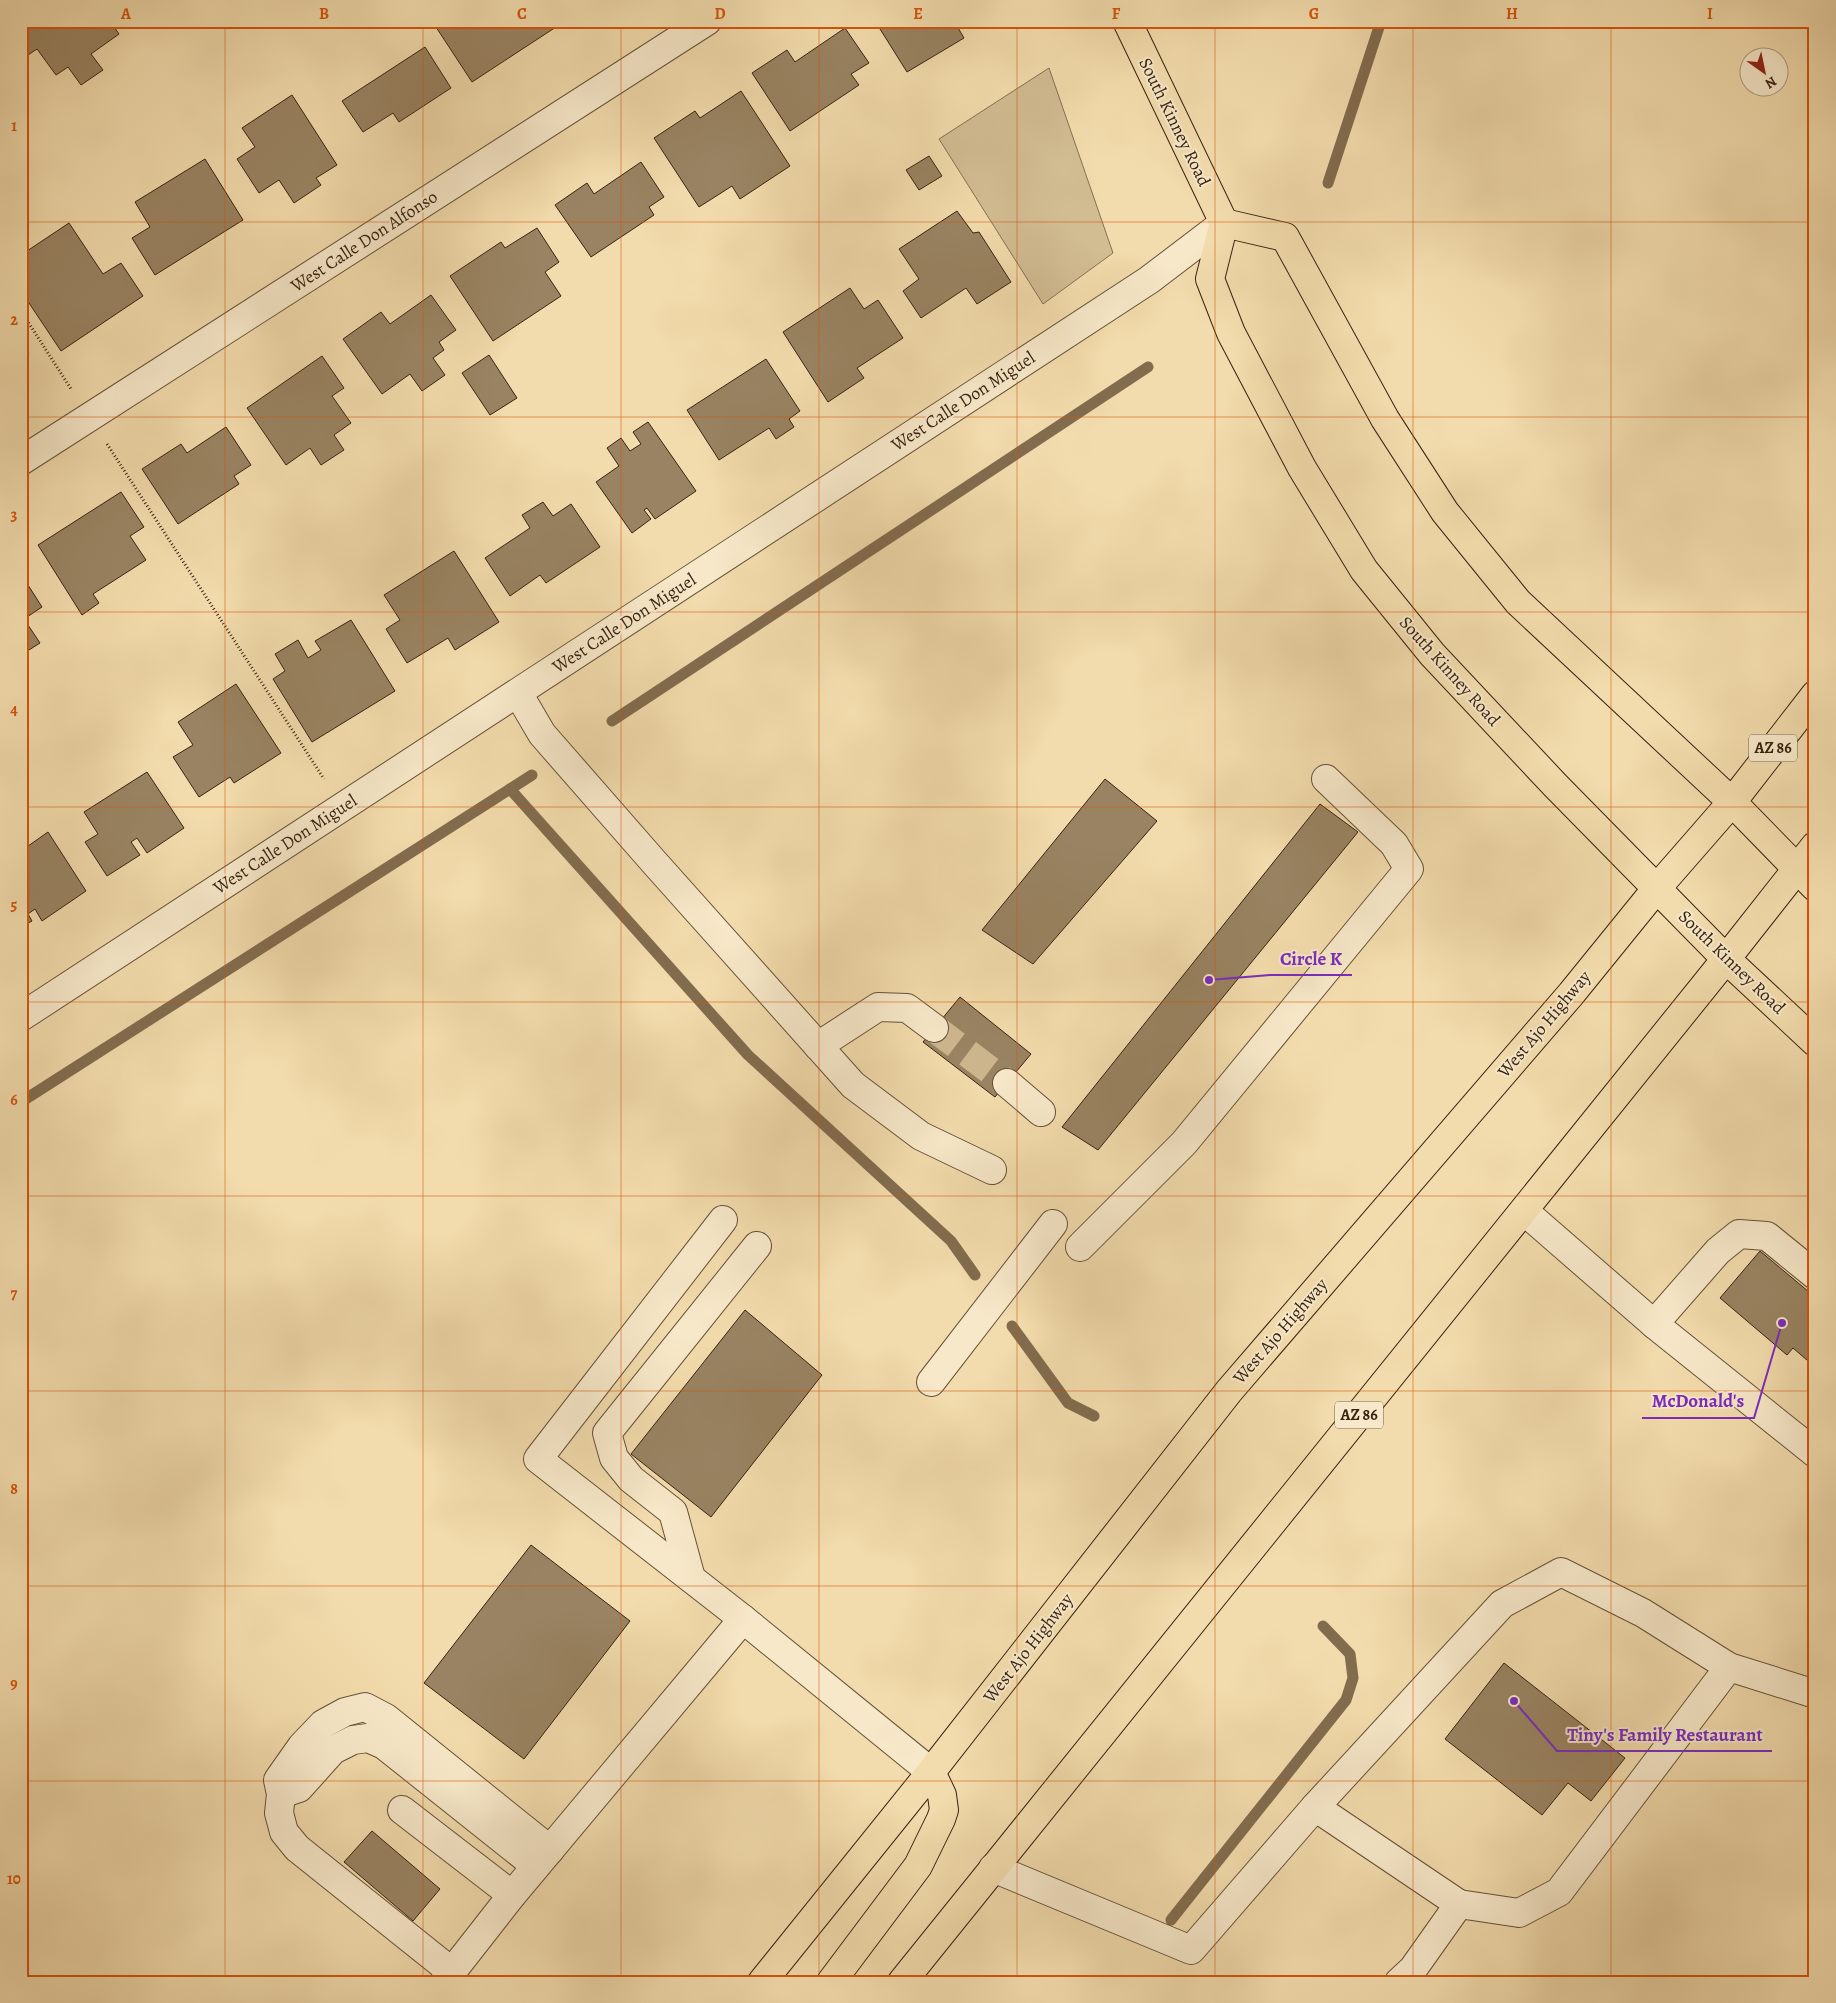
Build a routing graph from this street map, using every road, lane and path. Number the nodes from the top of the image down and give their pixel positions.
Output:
1 (707, 21) edge
2 (1127, 21) edge
3 (1224, 223) junction
4 (21, 312) edge
5 (89, 417) junction
6 (21, 461) edge
7 (518, 692) junction
8 (1815, 694) edge
9 (1326, 779) dead end
10 (327, 784) dead end
11 (1732, 802) junction
12 (1815, 846) edge
13 (1806, 877) edge
14 (1657, 888) junction
15 (1726, 959) junction
16 (21, 1017) edge
17 (934, 1028) tunnel mouth
18 (1815, 1042) edge
19 (818, 1046) junction
20 (1007, 1083) tunnel mouth
21 (1041, 1112) dead end
22 (992, 1170) dead end
23 (1524, 1211) junction
24 (723, 1220) dead end
25 (1054, 1224) dead end
26 (756, 1246) dead end
27 (1080, 1247) dead end
28 (1815, 1275) edge
29 (1654, 1324) junction
30 (931, 1382) dead end
31 (1815, 1453) edge
32 (690, 1578) junction
33 (743, 1619) junction
34 (1730, 1668) junction
35 (1815, 1694) edge
36 (931, 1772) junction
37 (1315, 1807) junction
38 (402, 1810) dead end
39 (543, 1858) junction
40 (993, 1868) junction
41 (512, 1895) junction
42 (1459, 1904) junction
43 (448, 1977) edge
44 (762, 1982) edge
45 (831, 1982) edge
46 (902, 1982) edge
47 (1399, 1982) edge

1 - 5 street, West Calle Don Alfonso
2 - 3 main road, South Kinney Road
3 - 7 street, West Calle Don Miguel
3 - 11 main road
3 - 14 main road, South Kinney Road
4 - 5 path
5 - 6 street, West Calle Don Alfonso
5 - 10 path
7 - 16 street, West Calle Don Miguel
7 - 19 street
8 - 11 main road, West Ajo Highway / AZ 86
9 - 27 street
11 - 13 main road
11 - 14 main road, West Ajo Highway / AZ 86
12 - 13 main road, AZ 86
13 - 15 main road, AZ 86
14 - 15 main road, South Kinney Road
14 - 36 main road, West Ajo Highway / AZ 86
15 - 18 main road, South Kinney Road
15 - 23 main road, AZ 86
17 - 19 street
19 - 22 street
20 - 21 street
23 - 29 street
23 - 40 main road, AZ 86
24 - 32 street
25 - 30 street
26 - 32 street
28 - 29 street
29 - 31 street
32 - 33 street
33 - 36 street
33 - 39 street
34 - 35 street
34 - 37 street
34 - 42 street
36 - 44 main road, West Ajo Highway / AZ 86
36 - 45 main road
37 - 40 street
37 - 42 street
38 - 41 street
39 - 41 street
39 - 43 street
40 - 46 main road, AZ 86
41 - 43 street
42 - 47 street

